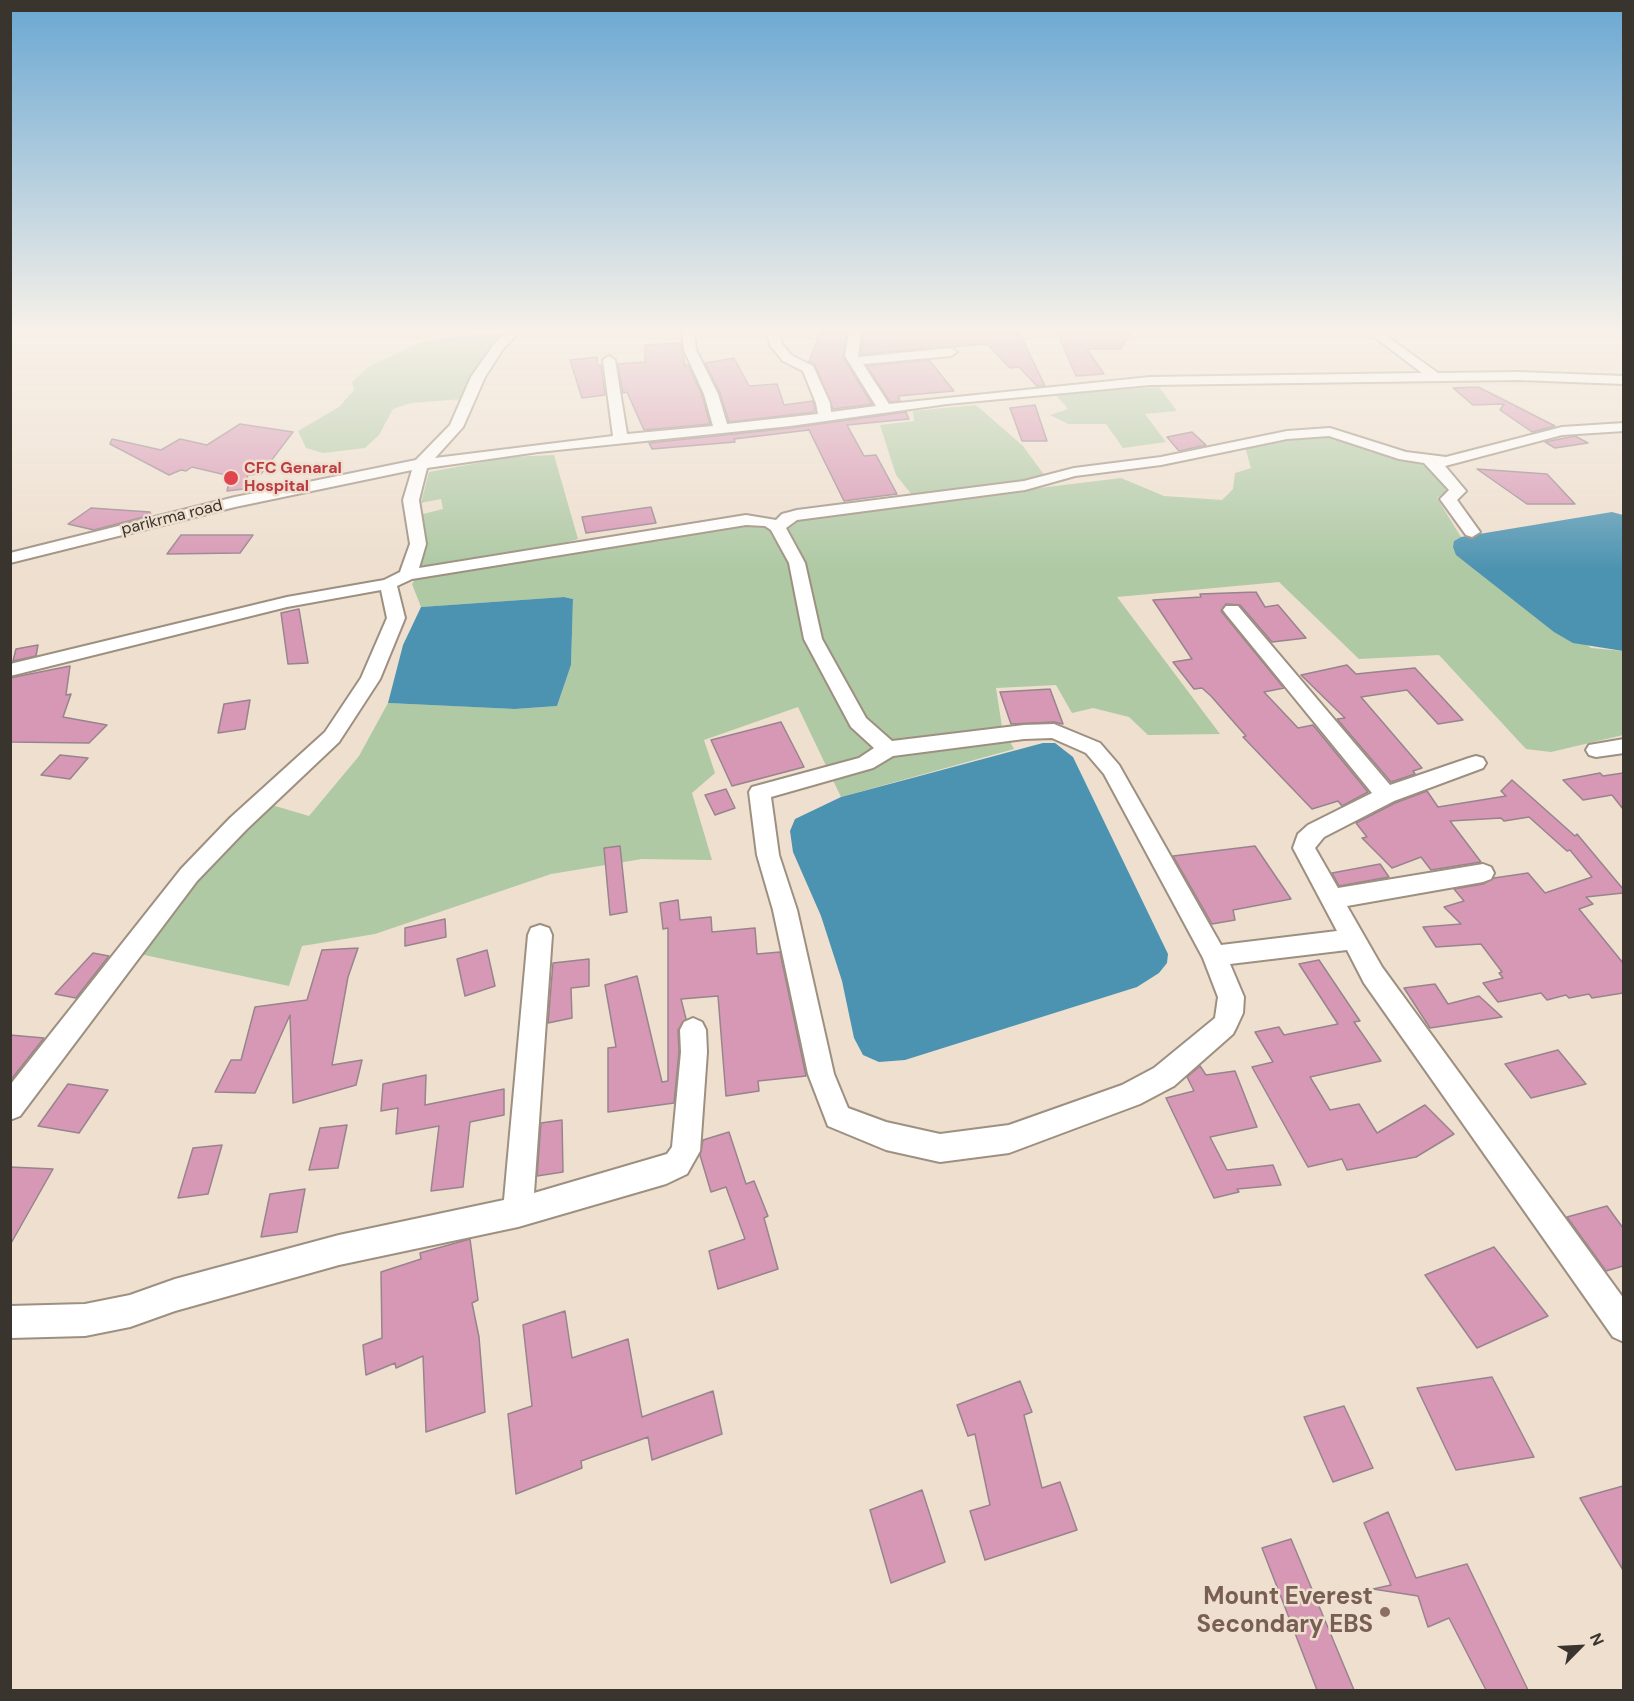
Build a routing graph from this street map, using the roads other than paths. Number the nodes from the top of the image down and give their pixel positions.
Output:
1 (463, 411) edge
2 (617, 411) edge
3 (716, 411) edge
4 (824, 411) edge
5 (867, 411) edge
6 (825, 417) junction
7 (1623, 427) edge
8 (721, 429) junction
9 (621, 440) junction
10 (1430, 461) junction
11 (421, 464) junction
12 (778, 527) junction
13 (1472, 532) dead end
14 (10, 558) edge
15 (408, 575) junction
16 (388, 584) junction
17 (1232, 610) dead end
18 (10, 670) edge
19 (1623, 746) edge
20 (888, 749) junction
21 (1596, 750) dead end
22 (1476, 763) dead end
23 (1386, 795) junction
24 (1483, 873) dead end
25 (1331, 899) junction
26 (540, 935) dead end
27 (1353, 939) junction
28 (1214, 956) junction
29 (693, 1030) dead end
30 (10, 1107) edge
31 (518, 1212) junction
32 (10, 1322) edge
33 (1623, 1326) edge

1 - 11 street
2 - 9 street
3 - 8 street
4 - 6 street
5 - 6 street, parikrma road
6 - 8 street, parikrma road
7 - 10 street
8 - 9 street, parikrma road
9 - 11 street, parikrma road
10 - 12 street
10 - 13 street
11 - 14 street, parikrma road
11 - 15 street
12 - 15 street
12 - 20 street
15 - 16 street
16 - 18 street
16 - 30 street
17 - 23 street
19 - 21 street
20 - 28 street
20 - 28 street
22 - 23 street
23 - 25 street
24 - 25 street
25 - 27 street
26 - 31 street
27 - 28 street
27 - 33 street
29 - 31 street
31 - 32 street

